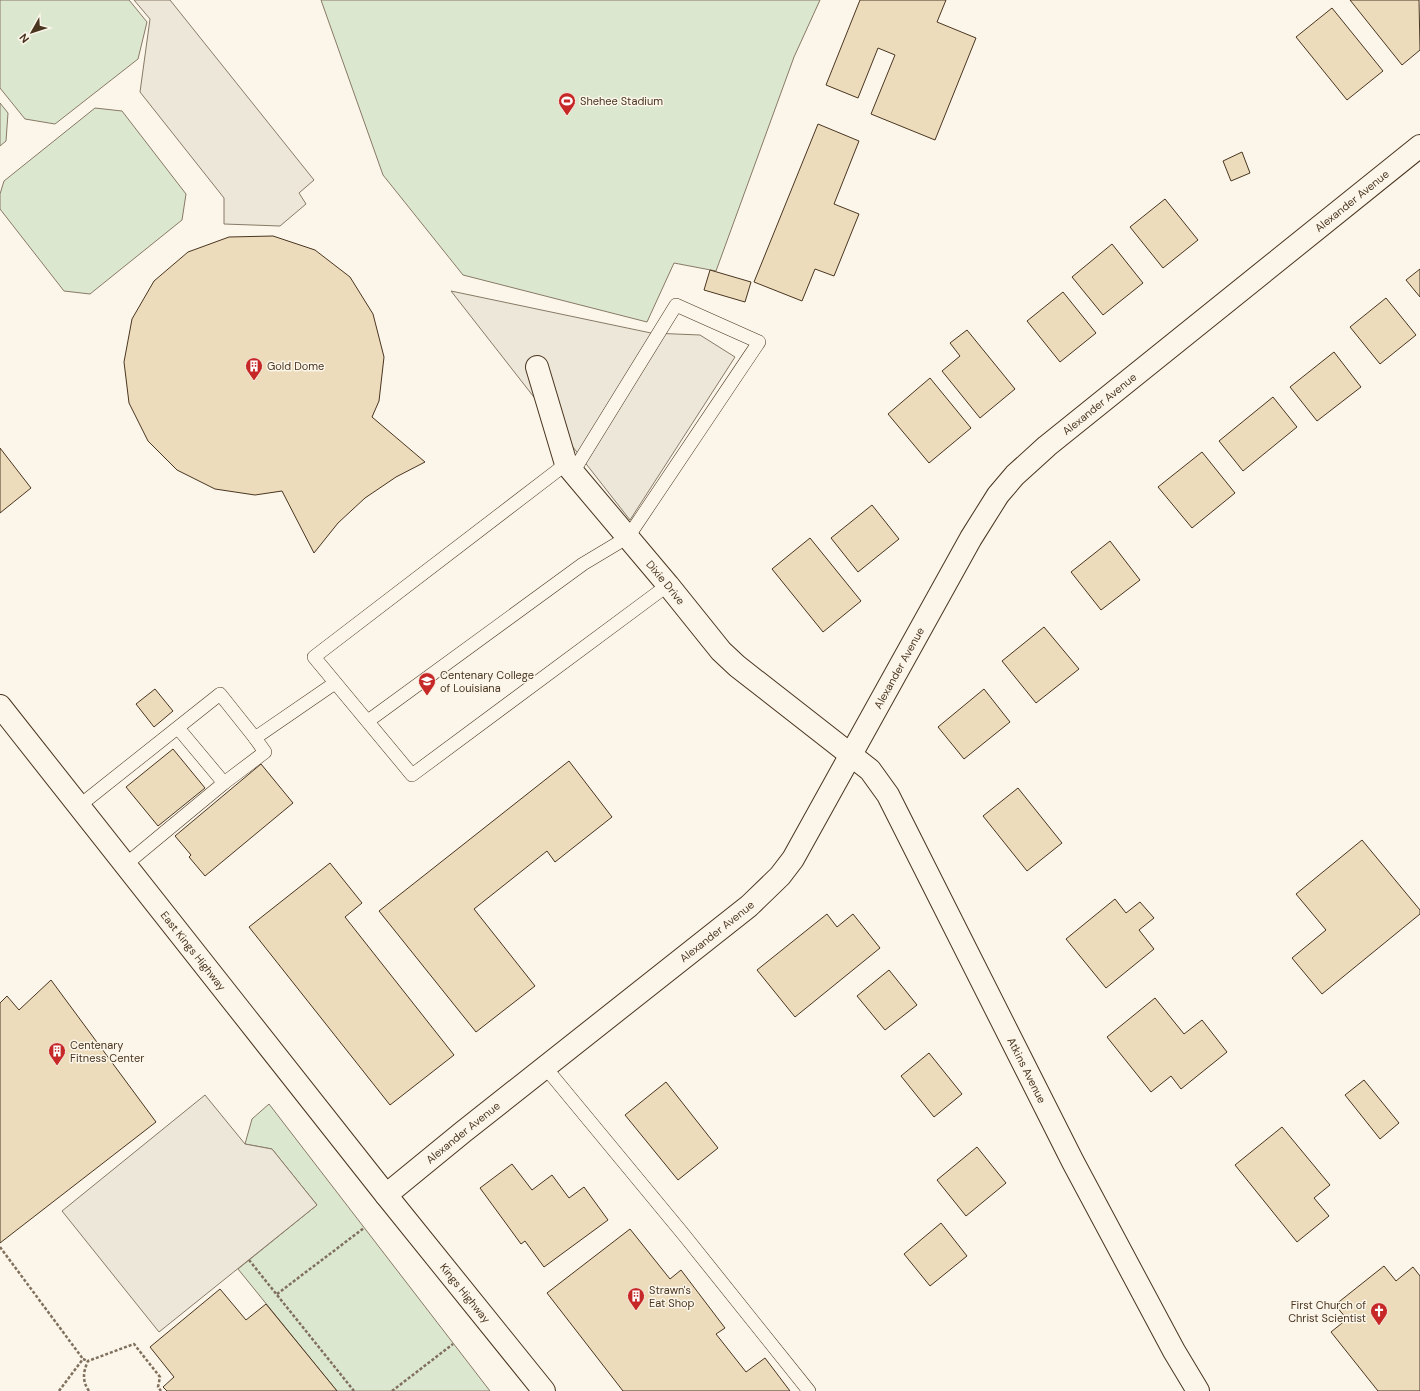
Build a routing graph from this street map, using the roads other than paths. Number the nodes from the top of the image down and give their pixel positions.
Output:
1 (1420, 146) edge
2 (537, 367) dead end
3 (570, 468) junction
4 (628, 537) junction
5 (668, 585) junction
6 (335, 683) junction
7 (0, 706) edge
8 (368, 721) junction
9 (178, 728) junction
10 (255, 738) junction
11 (851, 756) junction
12 (224, 783) junction
13 (78, 806) junction
14 (126, 865) junction
15 (545, 1068) junction
16 (386, 1195) junction
17 (544, 1391) edge
18 (809, 1391) edge
19 (1198, 1391) edge

1 - 11 street, Alexander Avenue
2 - 3 street, Dixie Drive
3 - 4 street, Dixie Drive
3 - 4 lane
3 - 6 lane
4 - 5 street, Dixie Drive
4 - 8 lane
5 - 8 lane
5 - 11 street, Dixie Drive
6 - 8 lane
6 - 10 lane
7 - 13 street, East Kings Highway
9 - 10 lane
9 - 12 lane
9 - 13 lane
10 - 12 lane
11 - 15 street, Alexander Avenue
11 - 19 street, Atkins Avenue
12 - 14 lane
13 - 14 street, East Kings Highway
14 - 16 street, East Kings Highway
15 - 16 street, Alexander Avenue
15 - 18 lane
16 - 17 street, Kings Highway

